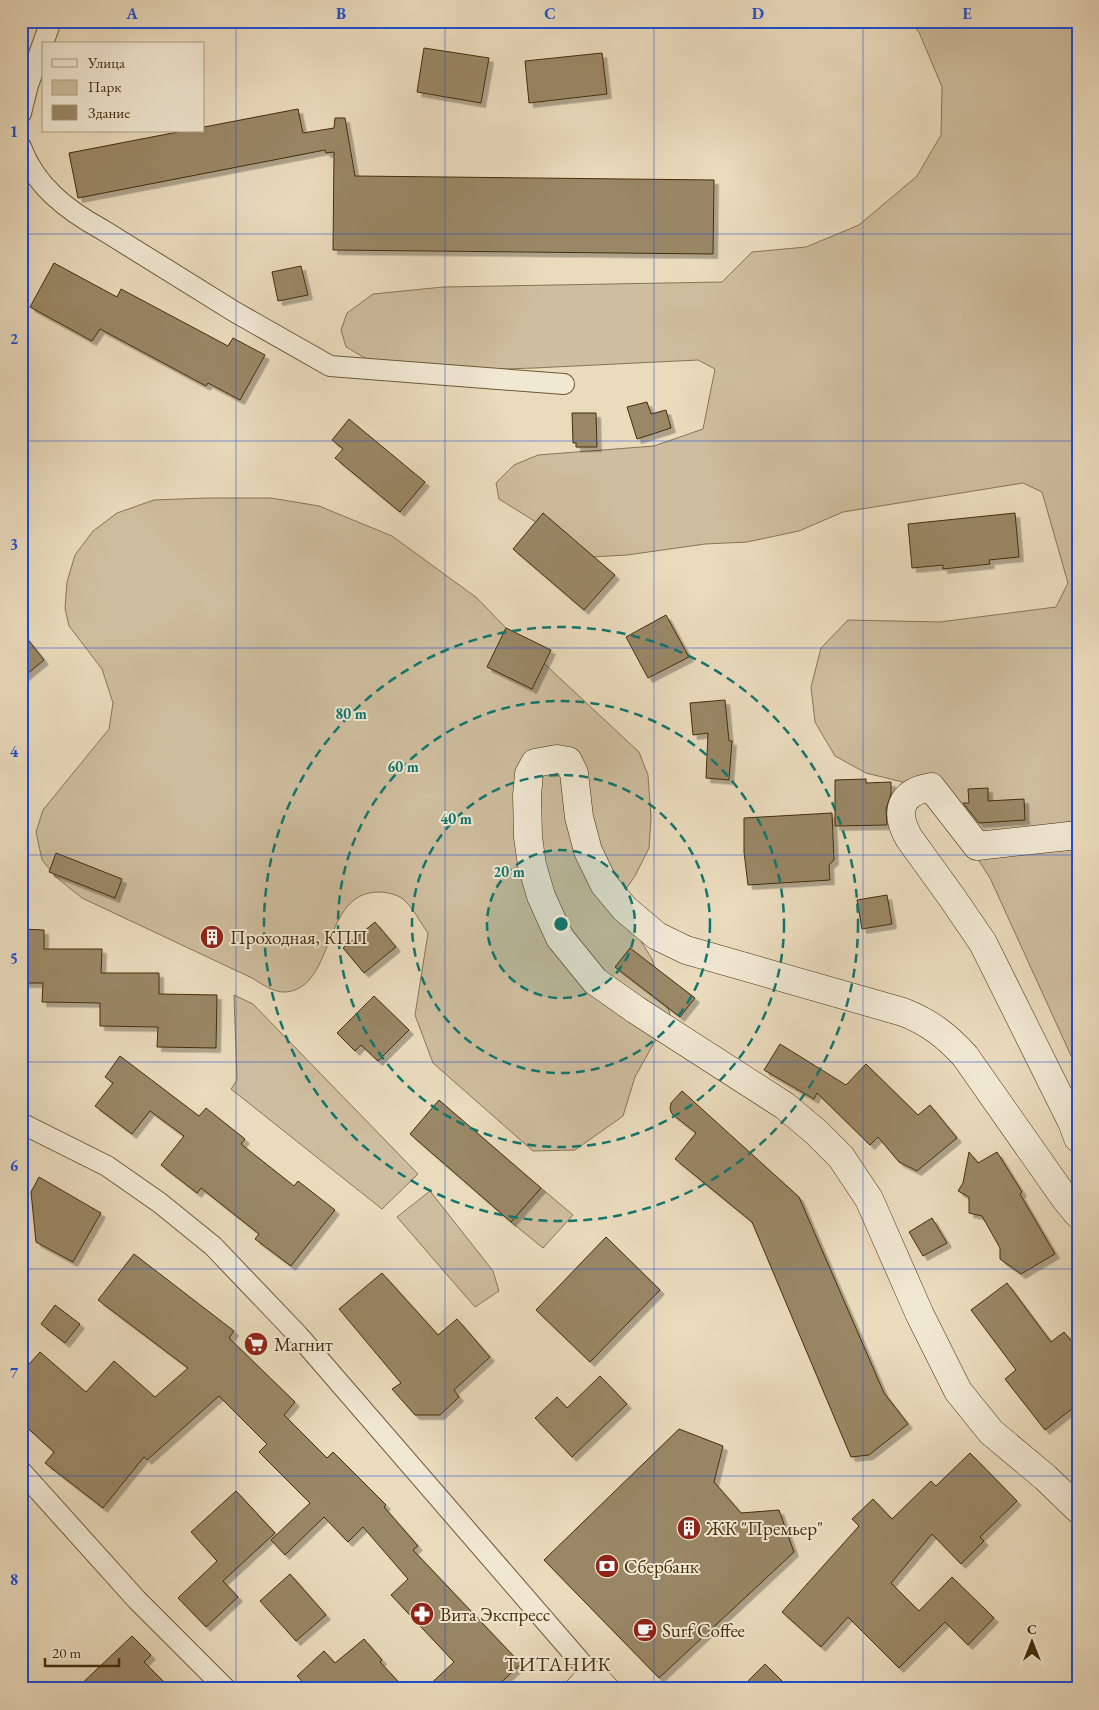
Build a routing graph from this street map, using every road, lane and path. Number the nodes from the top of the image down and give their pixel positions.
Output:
1 (51, 21) edge
2 (43, 42) edge
3 (42, 46) edge
4 (21, 113) edge
5 (21, 147) edge
6 (564, 384) dead end
7 (1078, 835) edge
8 (21, 1123) edge
9 (1078, 1138) edge
10 (1078, 1214) edge
11 (21, 1471) edge
12 (1078, 1509) edge
13 (592, 1684) edge
14 (226, 1689) edge

1 - 2 street
3 - 4 street
5 - 6 street
7 - 9 street
8 - 13 street
10 - 12 street
11 - 14 street

